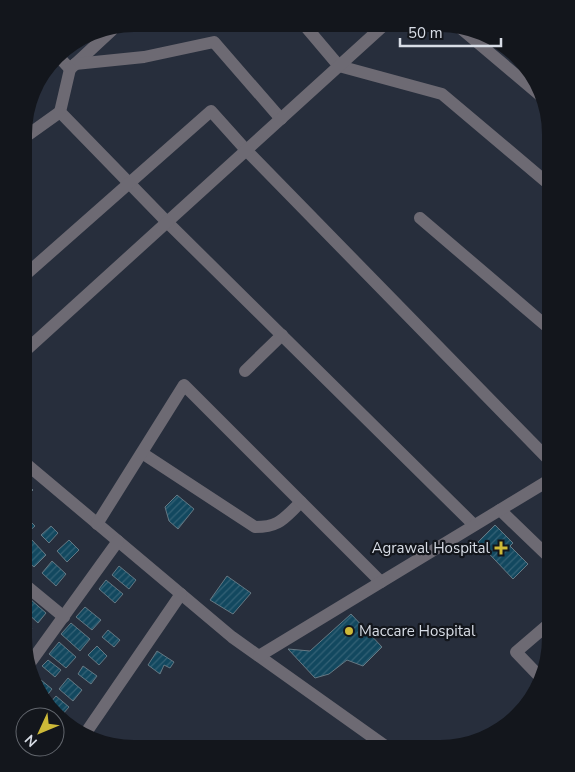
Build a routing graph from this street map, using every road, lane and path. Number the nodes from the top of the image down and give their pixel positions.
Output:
1 (310, 32) edge
2 (377, 32) edge
3 (104, 37) edge
4 (472, 37) edge
5 (64, 61) edge
6 (72, 66) junction
7 (339, 66) junction
8 (530, 86) edge
9 (60, 112) junction
10 (281, 119) junction
11 (32, 132) edge
12 (246, 150) junction
13 (542, 178) edge
14 (129, 183) junction
15 (420, 218) dead end
16 (167, 222) junction
17 (32, 269) edge
18 (542, 322) edge
19 (282, 335) junction
20 (32, 344) edge
21 (245, 371) dead end
22 (142, 453) junction
23 (542, 453) edge
24 (32, 469) edge
25 (542, 484) edge
26 (301, 502) junction
27 (500, 510) junction
28 (97, 524) junction
29 (474, 525) junction
30 (118, 541) junction
31 (542, 551) edge
32 (381, 582) junction
33 (32, 591) edge
34 (181, 594) junction
35 (64, 617) junction
36 (542, 630) edge
37 (259, 656) junction
38 (34, 657) edge
39 (536, 673) edge
40 (89, 729) edge
41 (377, 740) edge

1 - 7 street
2 - 7 street
3 - 6 street
4 - 8 street
5 - 6 street
6 - 9 street
6 - 10 street
7 - 10 street
7 - 13 street
9 - 11 street
9 - 14 street
10 - 12 street
12 - 14 street
12 - 16 street
12 - 23 street
14 - 16 street
14 - 17 street
15 - 18 street
16 - 19 street
16 - 20 street
19 - 21 street
19 - 29 street
22 - 26 street
22 - 26 street
22 - 28 street
24 - 28 street
25 - 27 street
26 - 32 street
27 - 29 street
27 - 31 street
28 - 30 street
29 - 32 street
30 - 34 street
30 - 35 street
32 - 37 street
33 - 35 street
34 - 37 street
34 - 40 street
35 - 38 street
36 - 39 street
37 - 41 street

